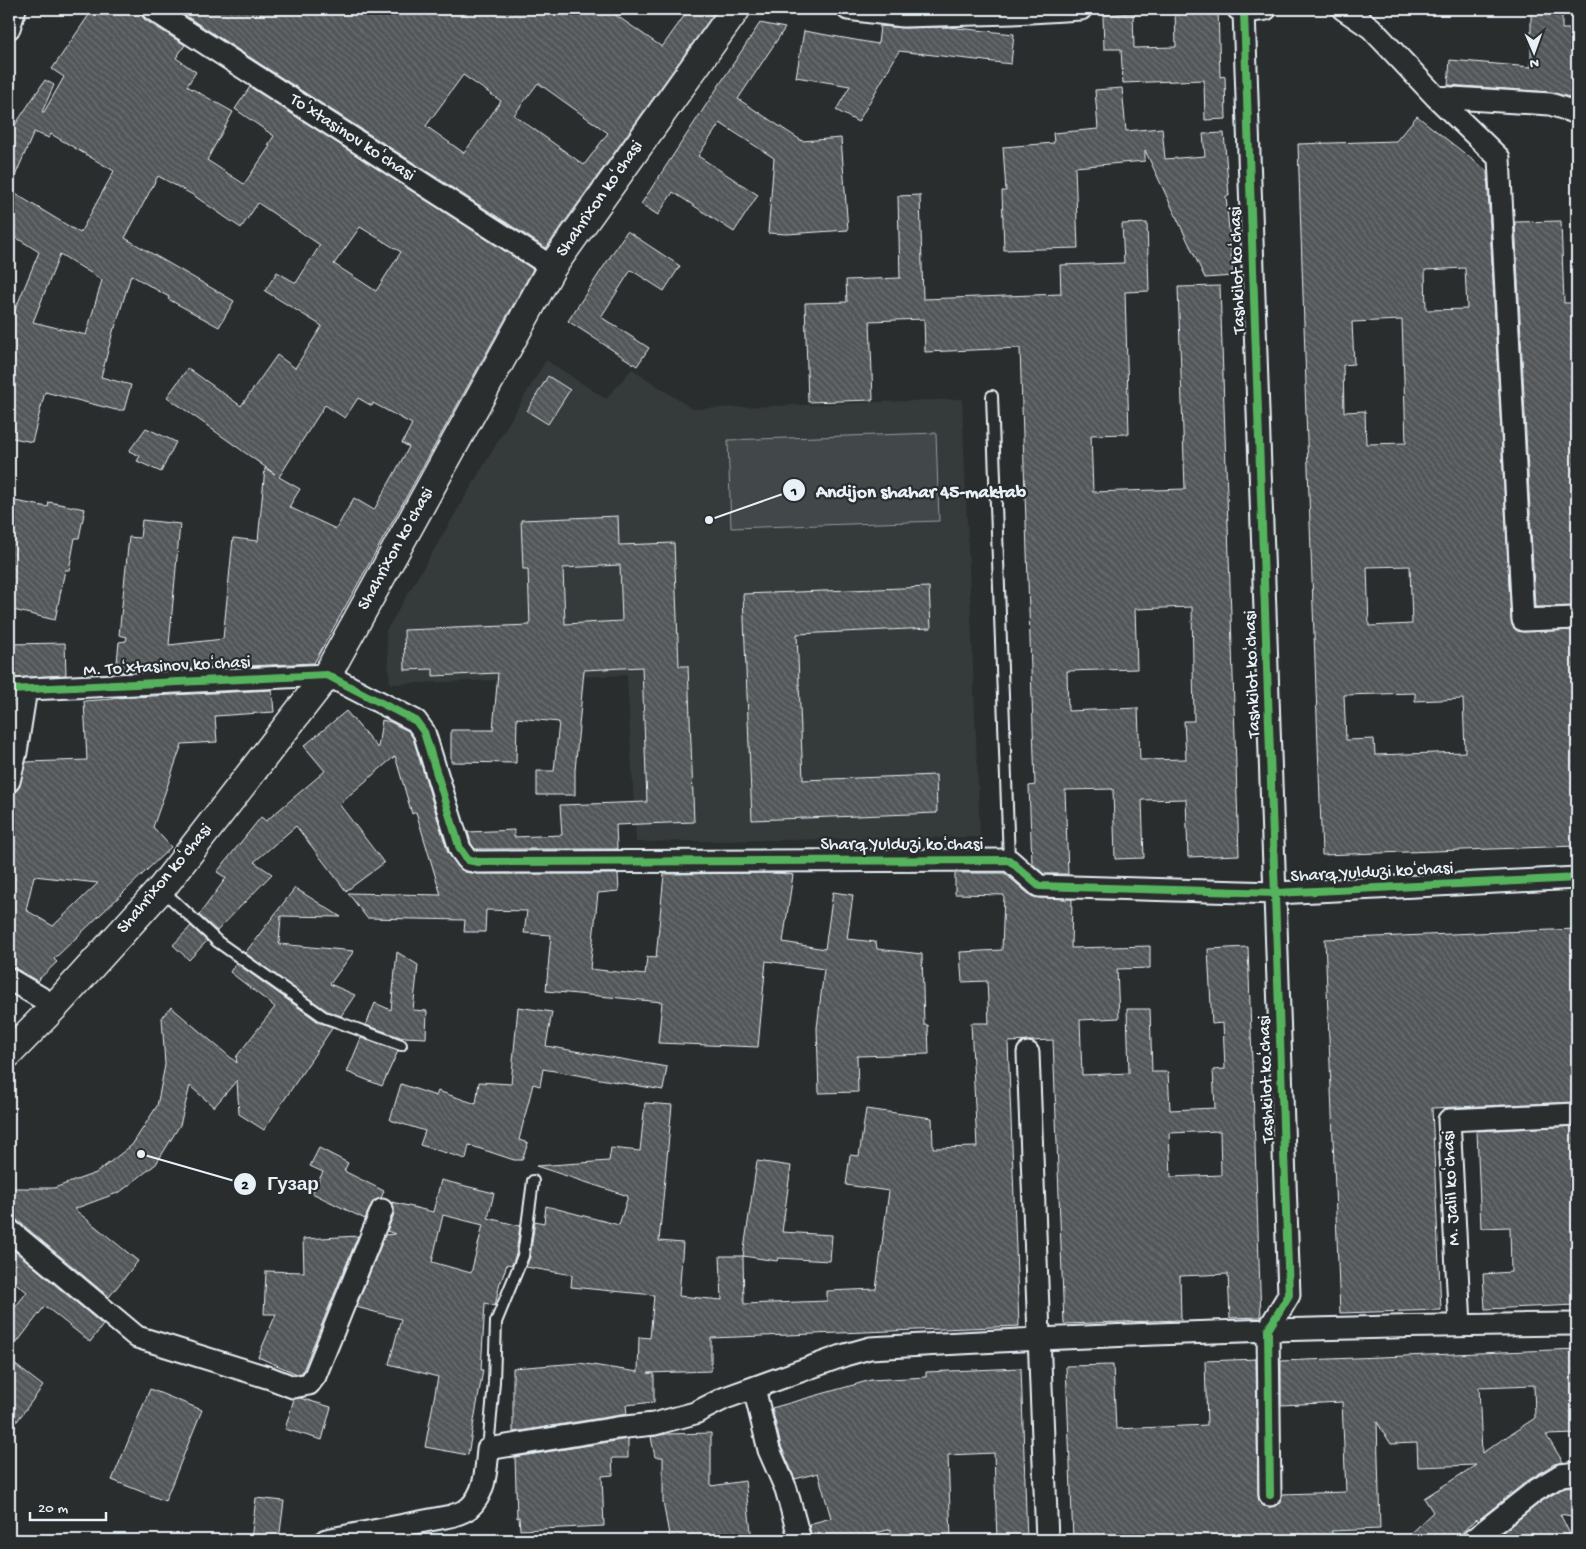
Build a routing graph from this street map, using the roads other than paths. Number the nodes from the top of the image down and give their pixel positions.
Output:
1 (15, 9) edge
2 (152, 9) edge
3 (736, 9) edge
4 (848, 9) edge
5 (1081, 9) edge
6 (1266, 9) edge
7 (1343, 9) edge
8 (1241, 10) edge
9 (9, 28) edge
10 (1436, 97) junction
11 (1577, 113) edge
12 (552, 267) junction
13 (992, 396) dead end
14 (1577, 618) edge
15 (326, 675) junction
16 (17, 689) edge
17 (9, 781) edge
18 (1009, 860) junction
19 (1577, 878) edge
20 (161, 889) junction
21 (1276, 893) junction
22 (9, 979) edge
23 (55, 1006) junction
24 (401, 1045) dead end
25 (9, 1053) edge
26 (1028, 1053) dead end
27 (1577, 1114) edge
28 (533, 1181) dead end
29 (382, 1210) dead end
30 (9, 1230) edge
31 (1577, 1324) edge
32 (1460, 1325) junction
33 (1268, 1330) junction
34 (1038, 1339) junction
35 (754, 1388) junction
36 (488, 1449) junction
37 (1577, 1473) edge
38 (1270, 1496) dead end
39 (326, 1540) edge
40 (800, 1540) edge
41 (1047, 1540) edge
42 (1473, 1540) edge

1 - 9 street
2 - 12 street, Toʻxtasinov koʻchasi
3 - 12 street, Shahrixon koʻchasi
4 - 5 street
6 - 8 street
7 - 10 street
8 - 21 street, Tashkilot koʻchasi
10 - 11 street
10 - 14 street
12 - 15 street, Shahrixon koʻchasi
13 - 18 lane
15 - 16 street, M. Toʻxtasinov koʻchasi
15 - 18 street, Sharq Yulduzi koʻchasi
15 - 20 street, Shahrixon koʻchasi
16 - 17 street
18 - 21 street, Sharq Yulduzi koʻchasi
19 - 21 street, Sharq Yulduzi koʻchasi
20 - 23 street, Shahrixon koʻchasi
20 - 24 lane
21 - 33 street, Tashkilot koʻchasi
22 - 23 street
23 - 25 street, Shahrixon koʻchasi
26 - 34 street
27 - 32 street, M. Jalil koʻchasi
28 - 36 lane
29 - 30 street
31 - 32 street
32 - 33 street
33 - 34 street
33 - 38 street
34 - 35 street
34 - 41 street
35 - 36 street
35 - 40 street
36 - 39 street
37 - 42 street

